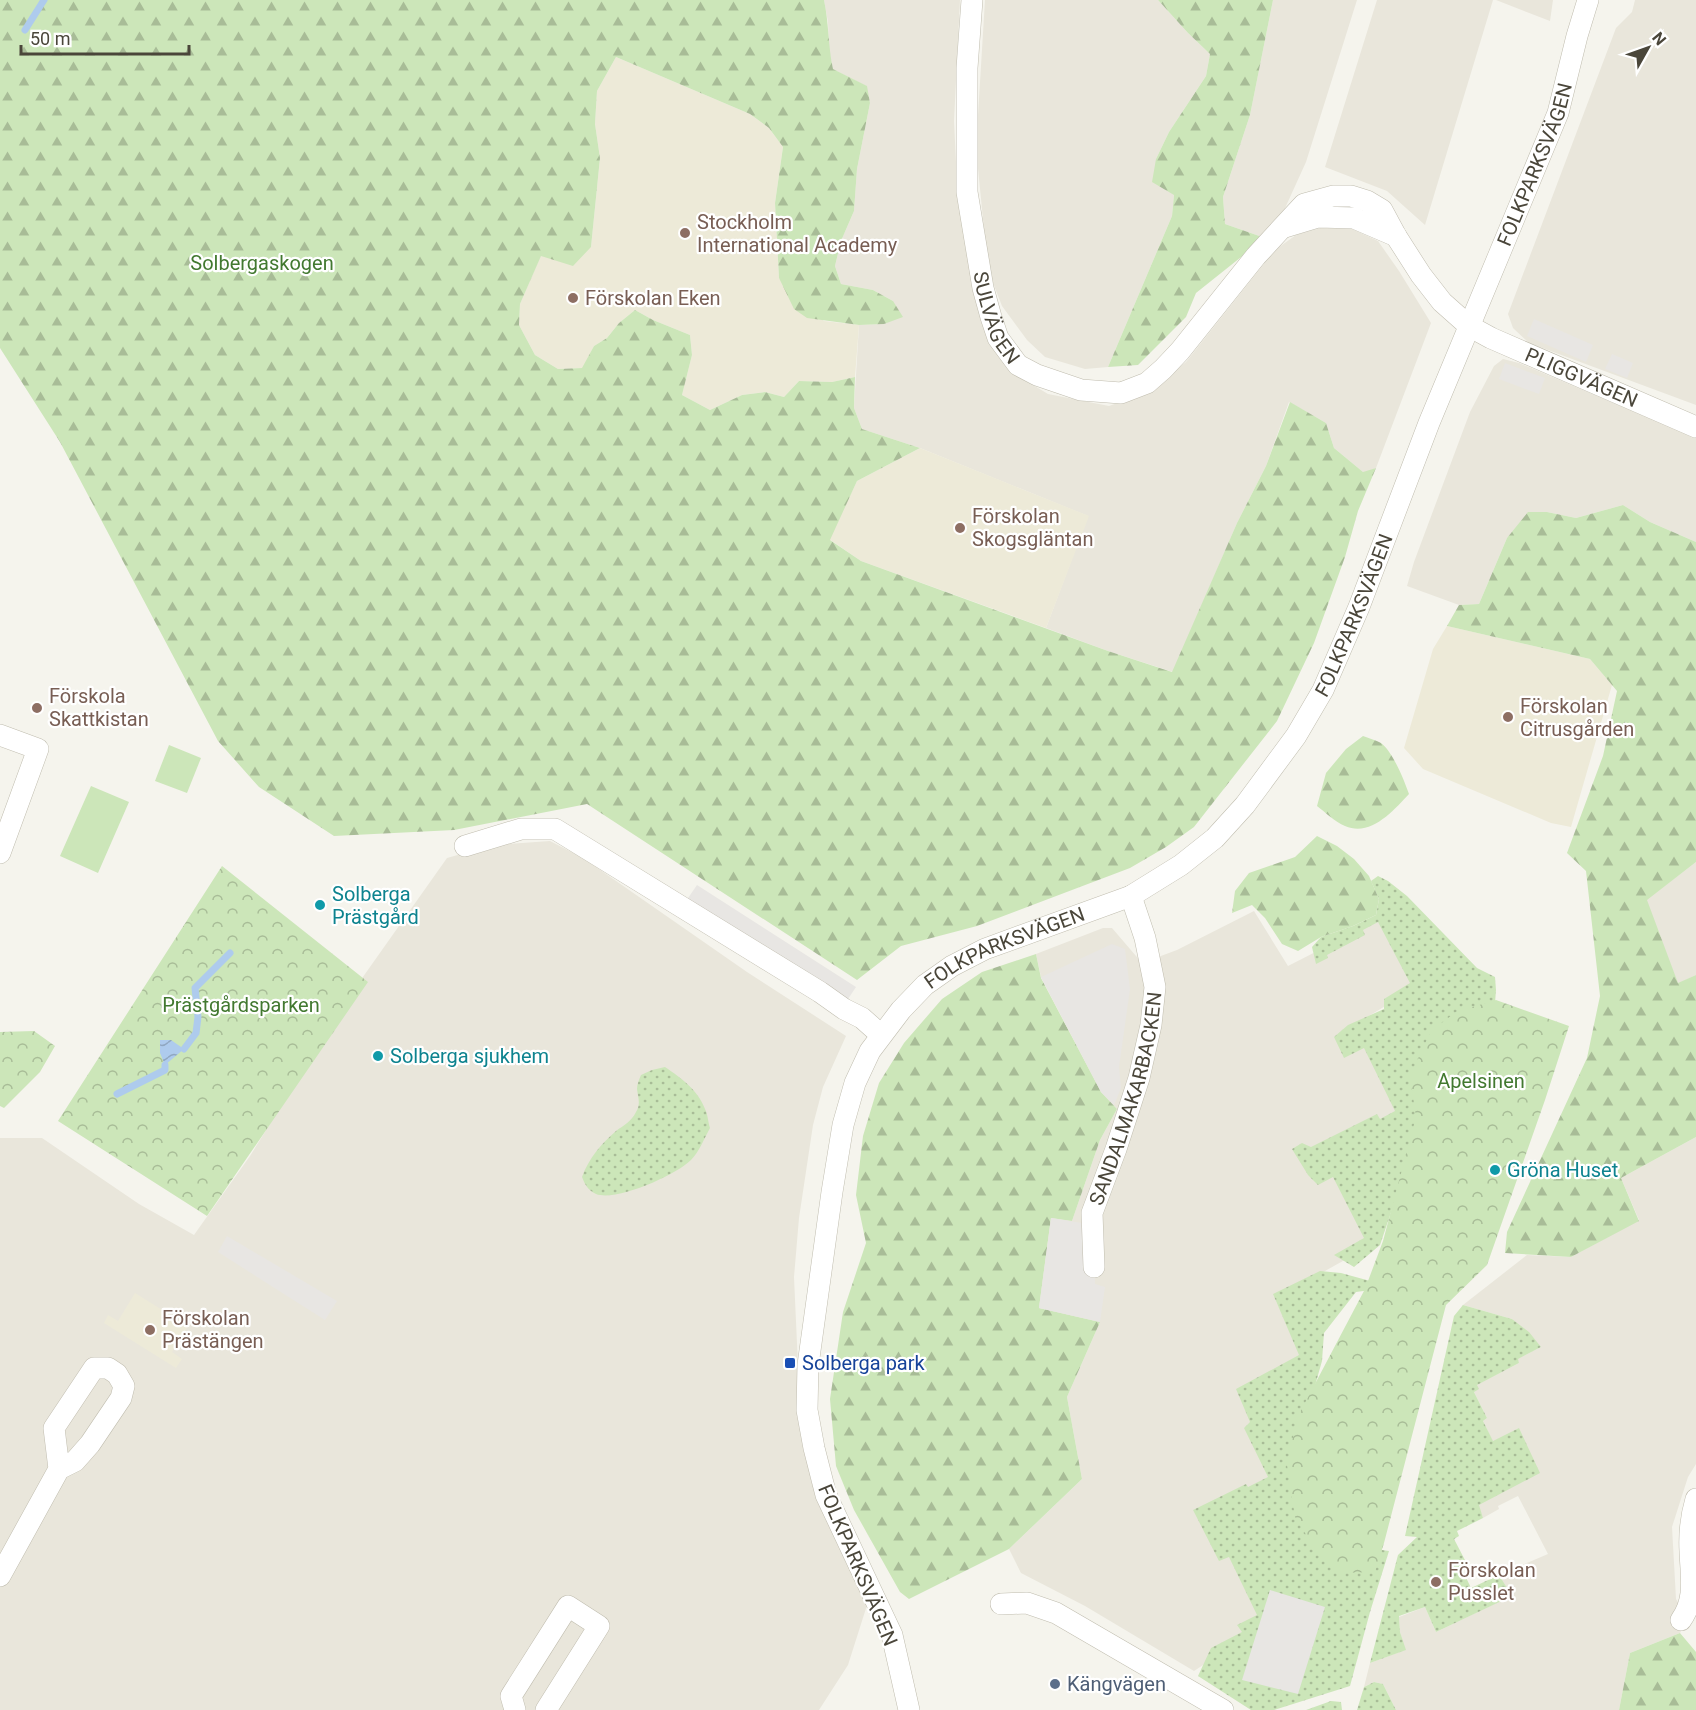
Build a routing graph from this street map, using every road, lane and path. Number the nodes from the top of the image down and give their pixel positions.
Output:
1 (972, 0) edge
2 (1588, 0) edge
3 (1469, 326) junction
4 (1696, 427) edge
5 (0, 735) edge
6 (465, 846) dead end
7 (0, 853) edge
8 (1131, 896) junction
9 (881, 1035) junction
10 (1094, 1267) dead end
11 (59, 1469) dead end
12 (1696, 1499) edge
13 (0, 1576) edge
14 (1001, 1604) dead end
15 (1681, 1620) dead end
16 (515, 1710) edge
17 (546, 1710) edge
18 (909, 1710) edge
19 (1222, 1710) edge

1 - 3 street, SULVÄGEN
2 - 3 street, FOLKPARKSVÄGEN
3 - 4 street, PLIGGVÄGEN
3 - 8 street, FOLKPARKSVÄGEN
5 - 7 street
6 - 9 street
8 - 9 street, FOLKPARKSVÄGEN
8 - 10 street, SANDALMAKARBACKEN
9 - 18 street, FOLKPARKSVÄGEN
11 - 13 street
12 - 15 street
14 - 19 street
16 - 17 street

